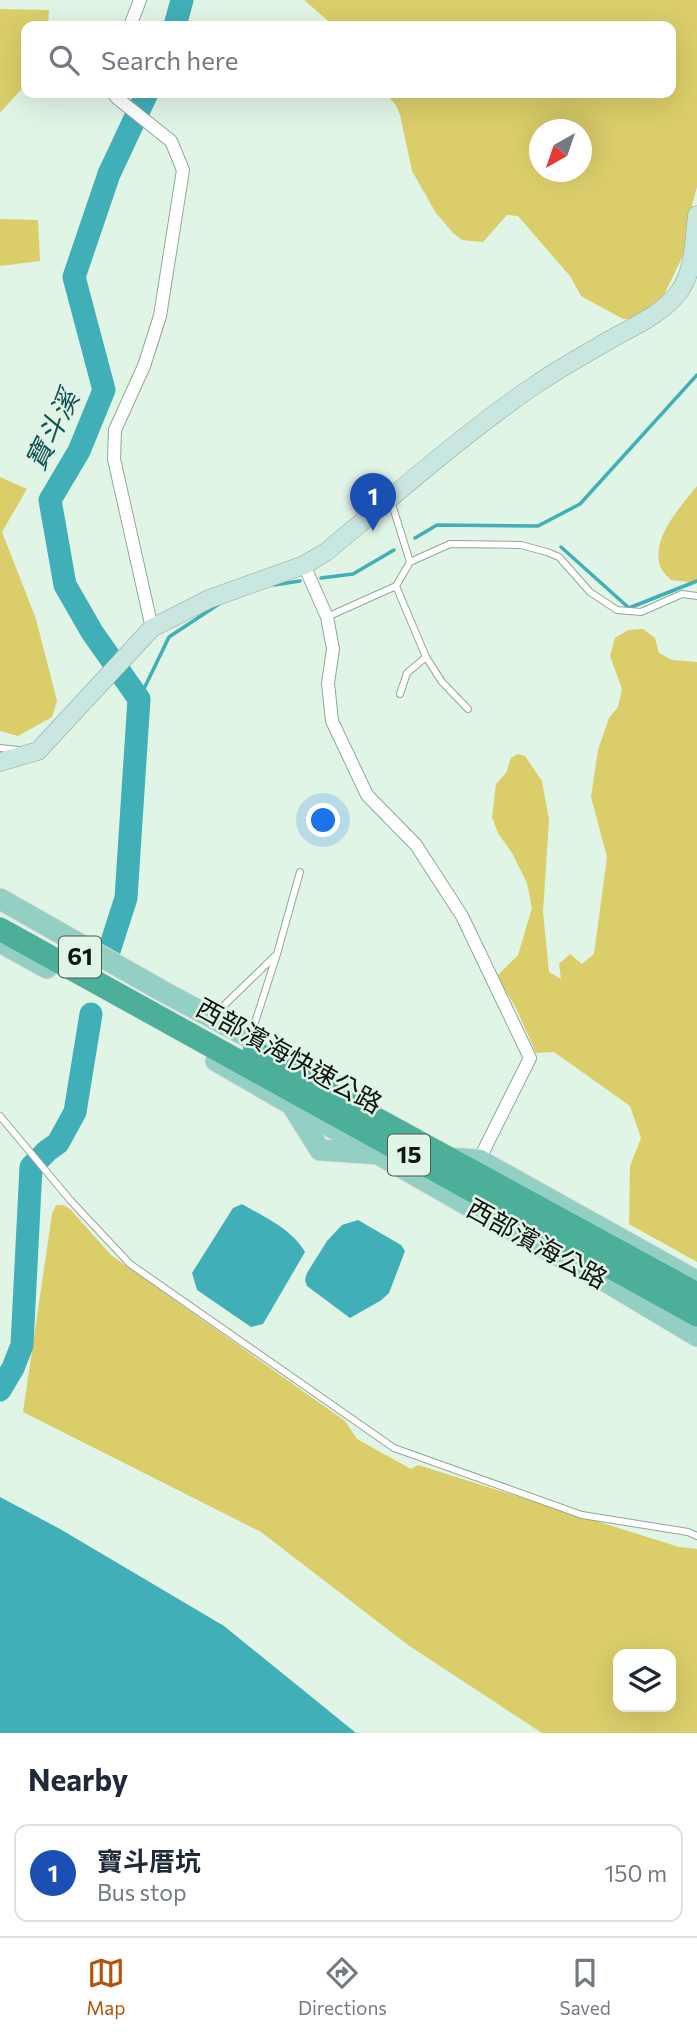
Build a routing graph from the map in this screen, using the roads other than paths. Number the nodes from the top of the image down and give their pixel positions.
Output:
1 (140, 0) edge
2 (132, 21) edge
3 (119, 98) edge
4 (697, 215) edge
5 (390, 499) junction
6 (410, 562) junction
7 (304, 565) junction
8 (397, 586) junction
9 (697, 596) edge
10 (327, 617) junction
11 (150, 630) junction
12 (426, 657) junction
13 (400, 694) dead end
14 (468, 709) dead end
15 (0, 748) edge
16 (38, 751) junction
17 (0, 762) edge
18 (300, 873) dead end
19 (0, 899) edge
20 (0, 912) edge
21 (0, 929) edge
22 (0, 942) edge
23 (277, 954) junction
24 (158, 1007) junction
25 (212, 1017) junction
26 (250, 1038) junction
27 (0, 1116) edge
28 (479, 1160) junction
29 (697, 1281) edge
30 (697, 1294) edge
31 (697, 1315) edge
32 (697, 1336) edge
33 (697, 1536) edge

1 - 2 street
3 - 11 street
4 - 5 street
5 - 6 lane
5 - 7 street
6 - 8 lane
6 - 9 lane
7 - 10 street
7 - 11 street
8 - 10 lane
8 - 12 lane
10 - 28 street
11 - 16 street
12 - 13 lane
12 - 14 lane
15 - 16 lane
16 - 17 street
18 - 23 lane
19 - 25 main road, 西部濱海公路 / 15
20 - 24 highway, 西部濱海快速公路 / 61
21 - 24 highway, 西部濱海快速公路 / 61
22 - 32 main road, 西部濱海公路 / 15
23 - 25 lane
23 - 26 lane
24 - 30 highway, 西部濱海快速公路 / 61
24 - 31 highway, 西部濱海快速公路 / 61
25 - 26 main road, 西部濱海公路 / 15
26 - 28 main road, 西部濱海公路 / 15
27 - 33 lane
28 - 29 main road, 西部濱海公路 / 15

